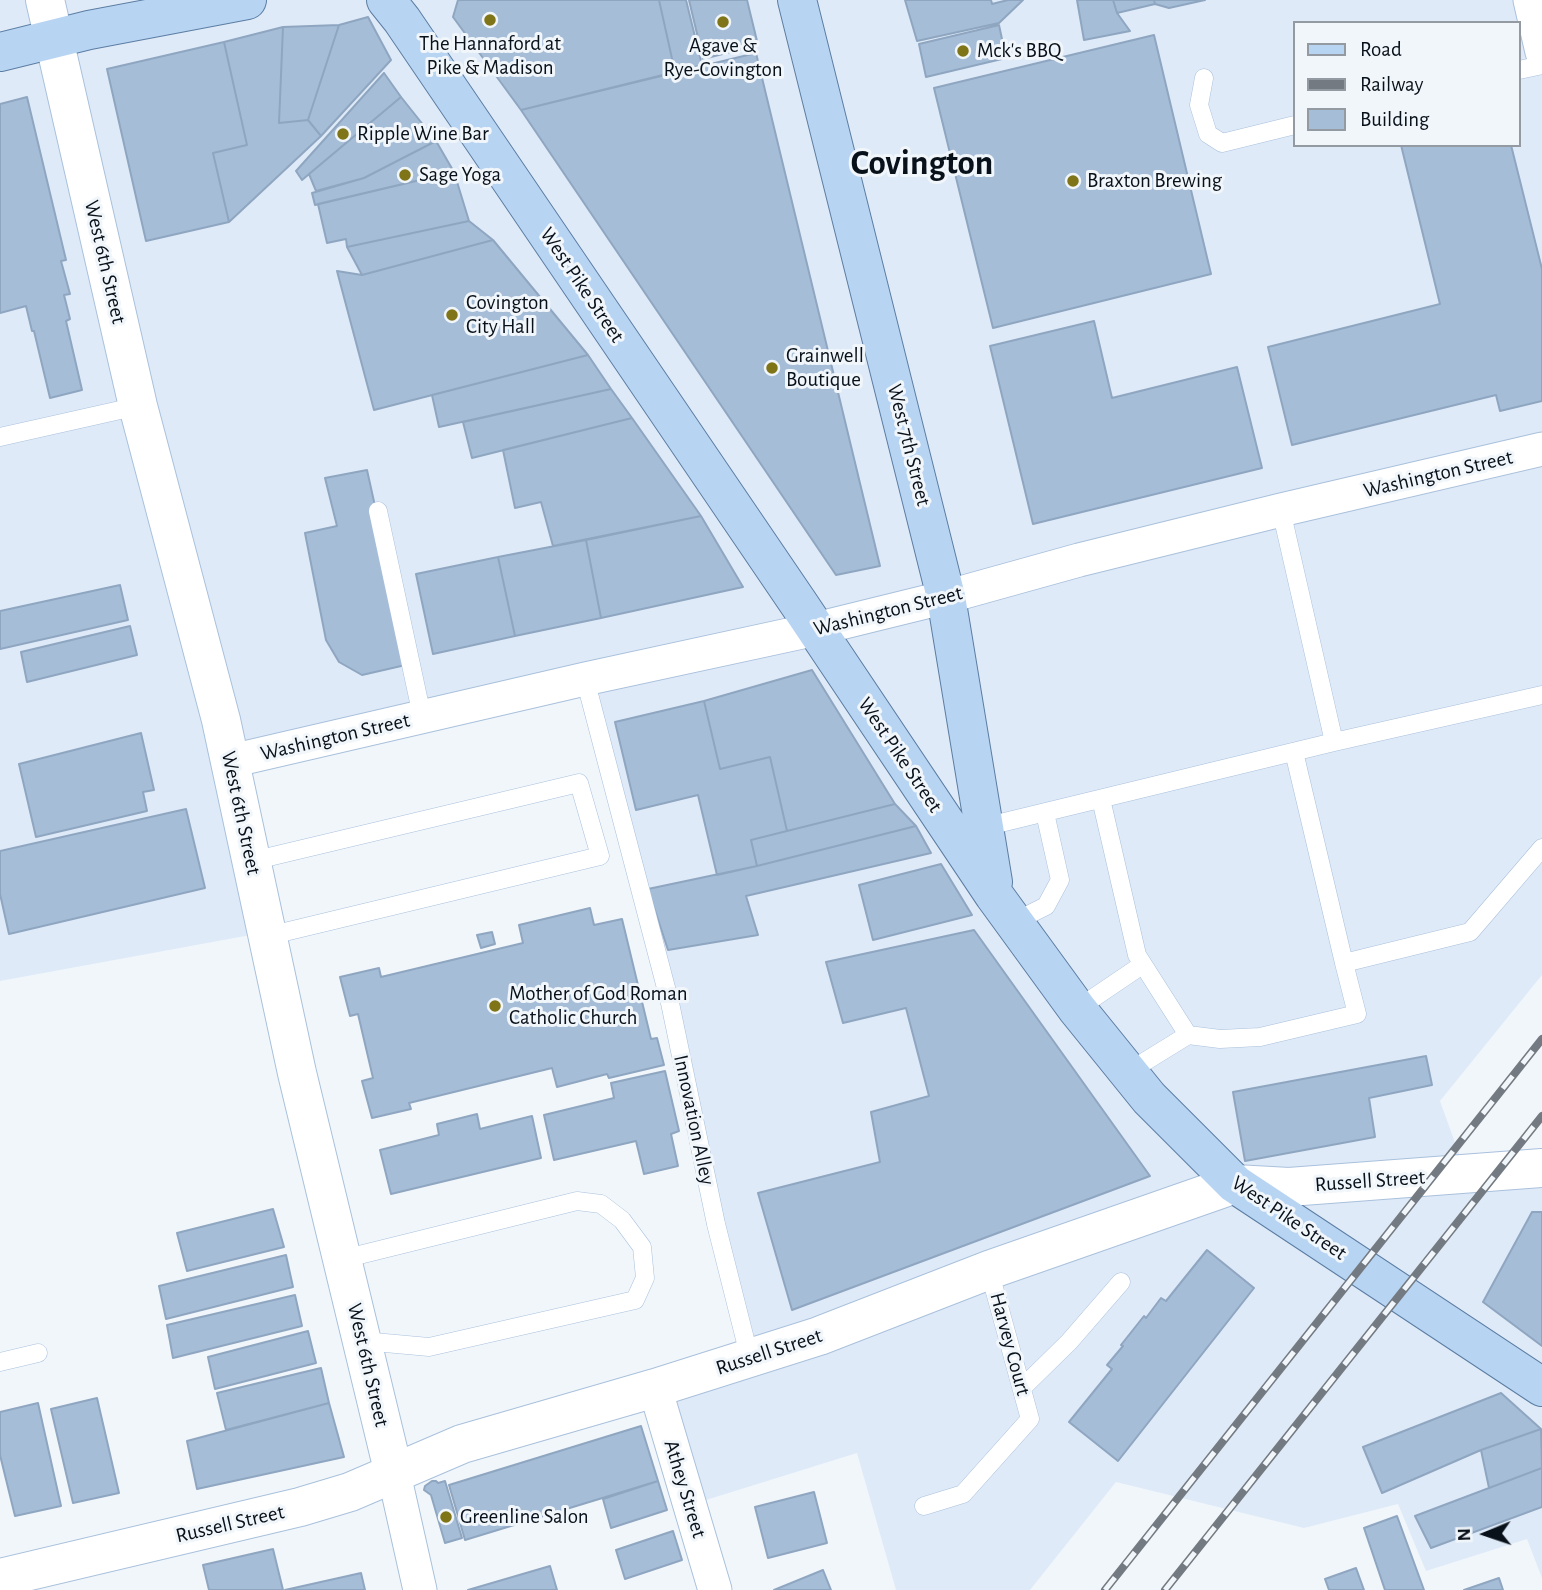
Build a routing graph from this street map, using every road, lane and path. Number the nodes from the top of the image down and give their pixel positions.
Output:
1 (45, 0) edge
2 (247, 0) edge
3 (386, 0) edge
4 (797, 0) edge
5 (1530, 0) edge
6 (54, 38) junction
7 (0, 52) edge
8 (1542, 52) edge
9 (1542, 65) edge
10 (1521, 70) edge
11 (1203, 78) dead end
12 (1294, 125) edge
13 (138, 406) junction
14 (0, 437) edge
15 (1542, 449) edge
16 (1281, 510) junction
17 (378, 511) dead end
18 (946, 597) junction
19 (816, 629) junction
20 (585, 679) junction
21 (1542, 695) edge
22 (422, 716) junction
23 (1334, 742) junction
24 (1294, 752) junction
25 (230, 761) junction
26 (1101, 799) junction
27 (1045, 813) junction
28 (984, 827) junction
29 (1542, 848) edge
30 (252, 861) junction
31 (1004, 909) junction
32 (268, 936) junction
33 (1344, 963) junction
34 (1142, 965) junction
35 (1077, 1009) junction
36 (1188, 1035) junction
37 (1128, 1072) junction
38 (1542, 1168) edge
39 (1235, 1184) junction
40 (343, 1259) junction
41 (989, 1270) junction
42 (1121, 1282) dead end
43 (363, 1341) junction
44 (38, 1353) dead end
45 (750, 1359) junction
46 (0, 1362) edge
47 (1542, 1387) edge
48 (655, 1388) junction
49 (1022, 1388) junction
50 (394, 1474) junction
51 (924, 1506) dead end
52 (0, 1578) edge
53 (420, 1590) edge
54 (715, 1590) edge

1 - 6 street, West 6th Street
2 - 6 main road
3 - 19 main road, West Pike Street
4 - 18 main road, West 7th Street
5 - 8 street
6 - 7 main road
6 - 13 street, West 6th Street
9 - 10 lane
11 - 12 lane
13 - 14 lane
13 - 25 street, West 6th Street
15 - 16 street, Washington Street
16 - 18 street, Washington Street
16 - 23 lane
17 - 22 lane
18 - 19 street, Washington Street
18 - 28 main road, West 7th Street
19 - 20 street, Washington Street
19 - 31 main road, West Pike Street
20 - 22 street, Washington Street
20 - 45 lane, Innovation Alley
21 - 23 lane
22 - 25 street, Washington Street
23 - 24 lane
24 - 26 lane
24 - 33 lane
25 - 30 street, West 6th Street
26 - 27 lane
26 - 34 lane
27 - 28 lane
27 - 31 lane
28 - 31 main road, West 7th Street
29 - 33 lane
30 - 32 street, West 6th Street
30 - 32 lane
31 - 35 main road, West Pike Street
32 - 40 street, West 6th Street
33 - 36 lane
34 - 35 lane
34 - 36 lane
35 - 37 main road, West Pike Street
36 - 37 lane
37 - 39 main road, West Pike Street
38 - 39 street, Russell Street
39 - 41 street, Russell Street
39 - 47 main road, West Pike Street
40 - 43 street, West 6th Street
40 - 43 lane
41 - 45 street, Russell Street
41 - 49 lane, Harvey Court
42 - 49 lane
43 - 50 street, West 6th Street
44 - 46 lane
45 - 48 street, Russell Street
48 - 50 street, Russell Street
48 - 54 street, Athey Street
49 - 51 lane, Harvey Court
50 - 52 street, Russell Street
50 - 53 street, West 6th Street

